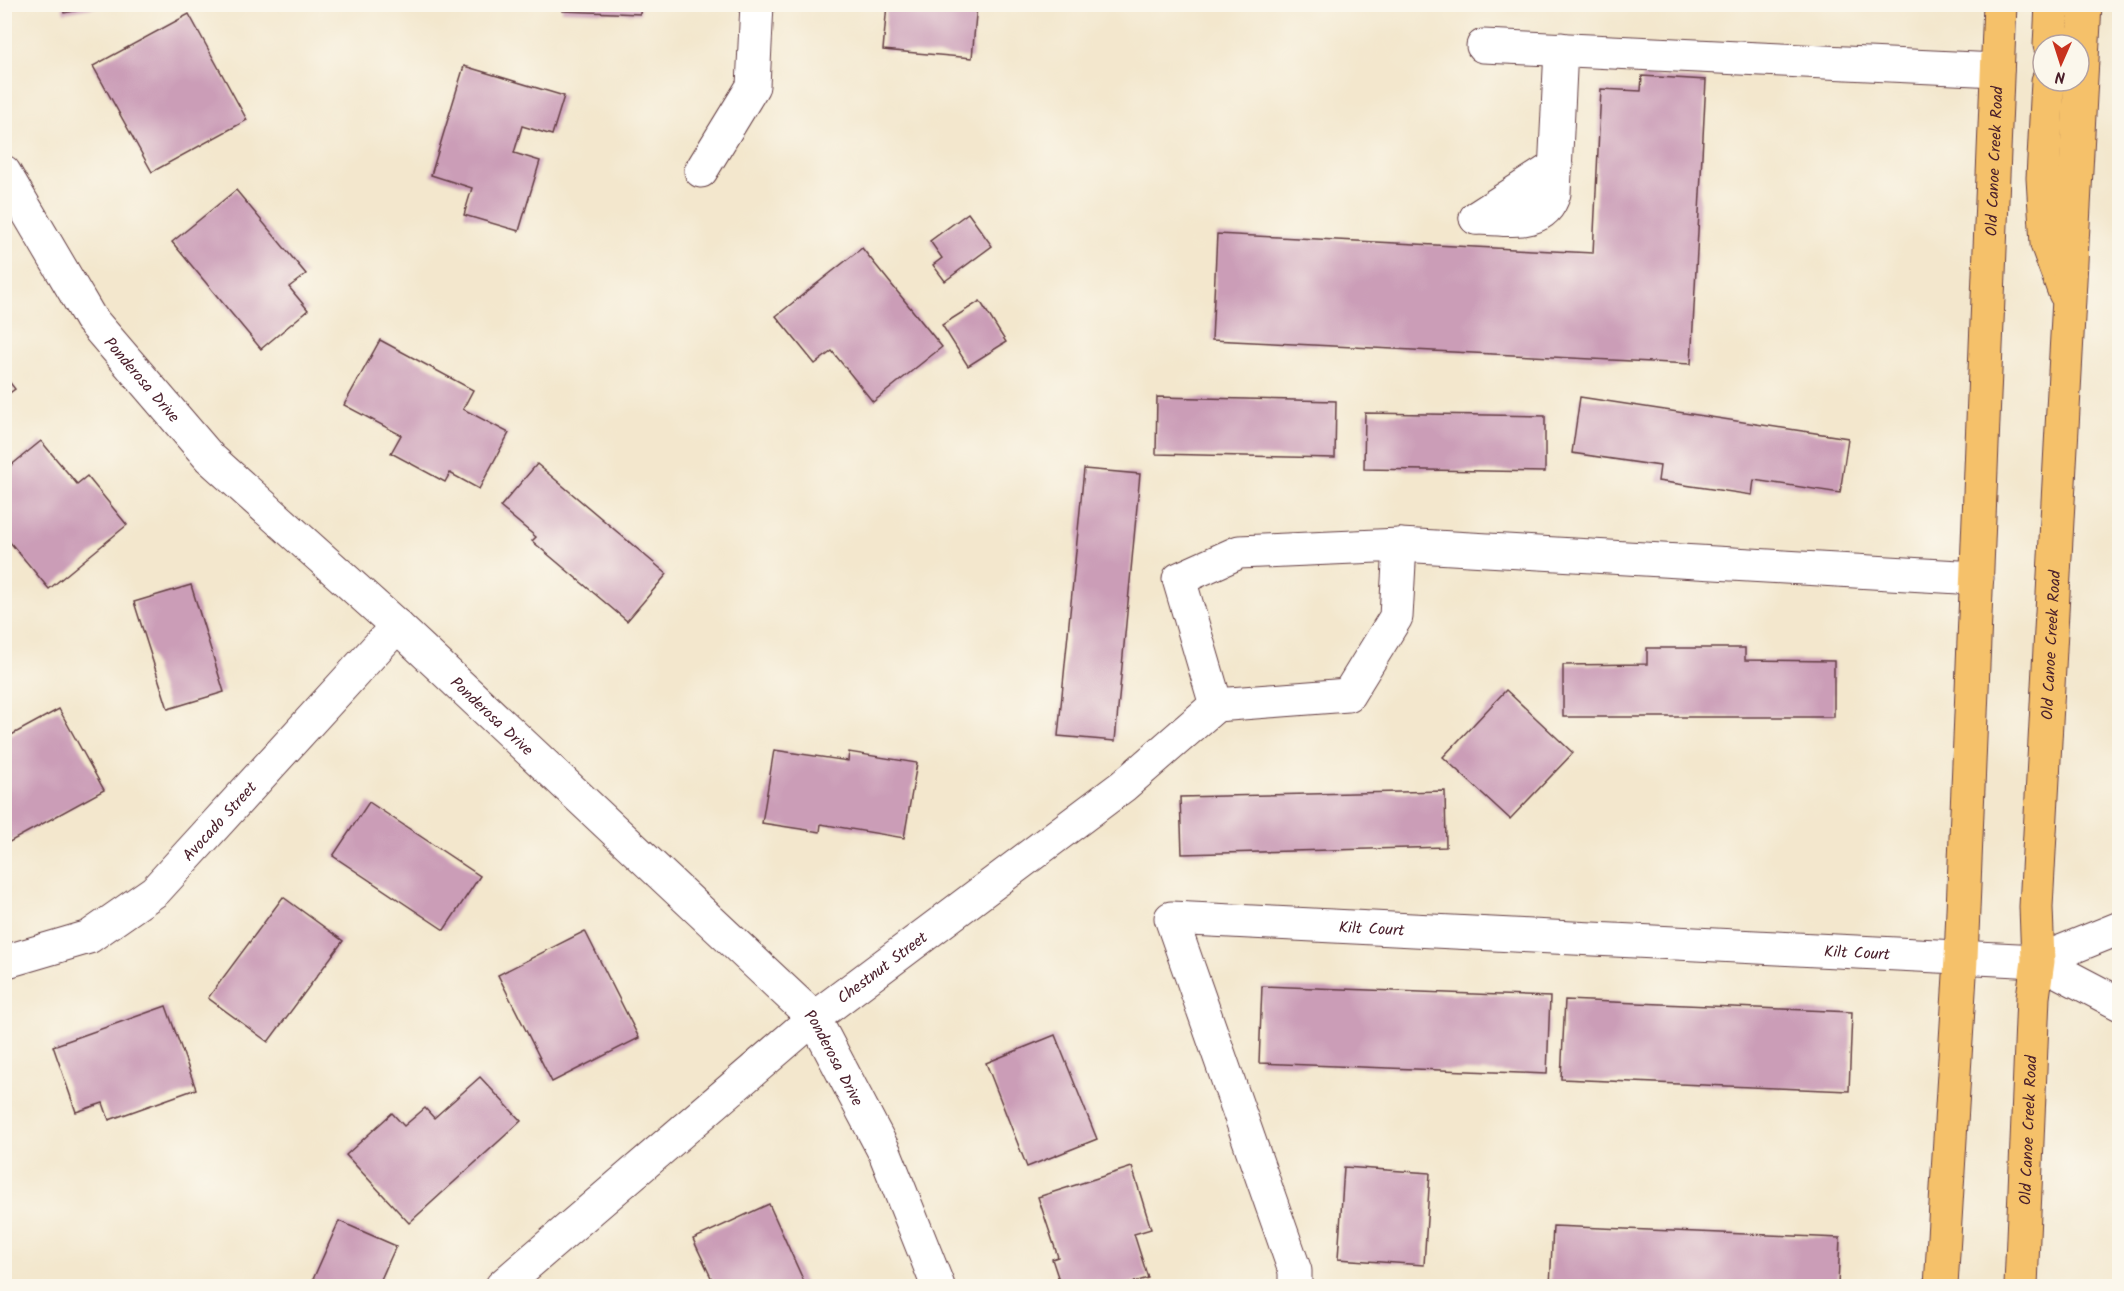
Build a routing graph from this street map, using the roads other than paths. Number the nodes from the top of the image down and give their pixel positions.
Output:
1 (757, 4) edge
2 (2000, 4) edge
3 (2052, 4) edge
4 (2085, 4) edge
5 (2051, 33) edge
6 (1483, 46) dead end
7 (1561, 49) junction
8 (1997, 70) junction
9 (2047, 93) edge
10 (702, 171) dead end
11 (4, 172) edge
12 (1476, 218) dead end
13 (2070, 305) junction
14 (1400, 545) junction
15 (1977, 578) junction
16 (397, 626) junction
17 (1216, 705) junction
18 (2120, 928) edge
19 (1961, 959) junction
20 (2038, 961) junction
21 (4, 962) edge
22 (2120, 1004) edge
23 (814, 1018) junction
24 (502, 1287) edge
25 (938, 1287) edge
26 (1295, 1287) edge
27 (1941, 1287) edge
28 (2021, 1287) edge

1 - 10 street
2 - 8 main road, Old Canoe Creek Road
3 - 5 main road
4 - 13 main road, Old Canoe Creek Road
6 - 7 street
7 - 8 street
7 - 12 street
8 - 15 main road, Old Canoe Creek Road
9 - 13 main road
11 - 16 street, Ponderosa Drive
13 - 20 main road, Old Canoe Creek Road
14 - 15 street
14 - 17 street
14 - 17 street
15 - 19 main road, Old Canoe Creek Road
16 - 21 street, Avocado Street
16 - 23 street, Ponderosa Drive
17 - 23 street, Chestnut Street
18 - 20 street
19 - 20 street
19 - 26 street, Kilt Court
19 - 27 main road, Old Canoe Creek Road
20 - 22 street
20 - 28 main road, Old Canoe Creek Road
23 - 24 street, Chestnut Street
23 - 25 street, Ponderosa Drive

